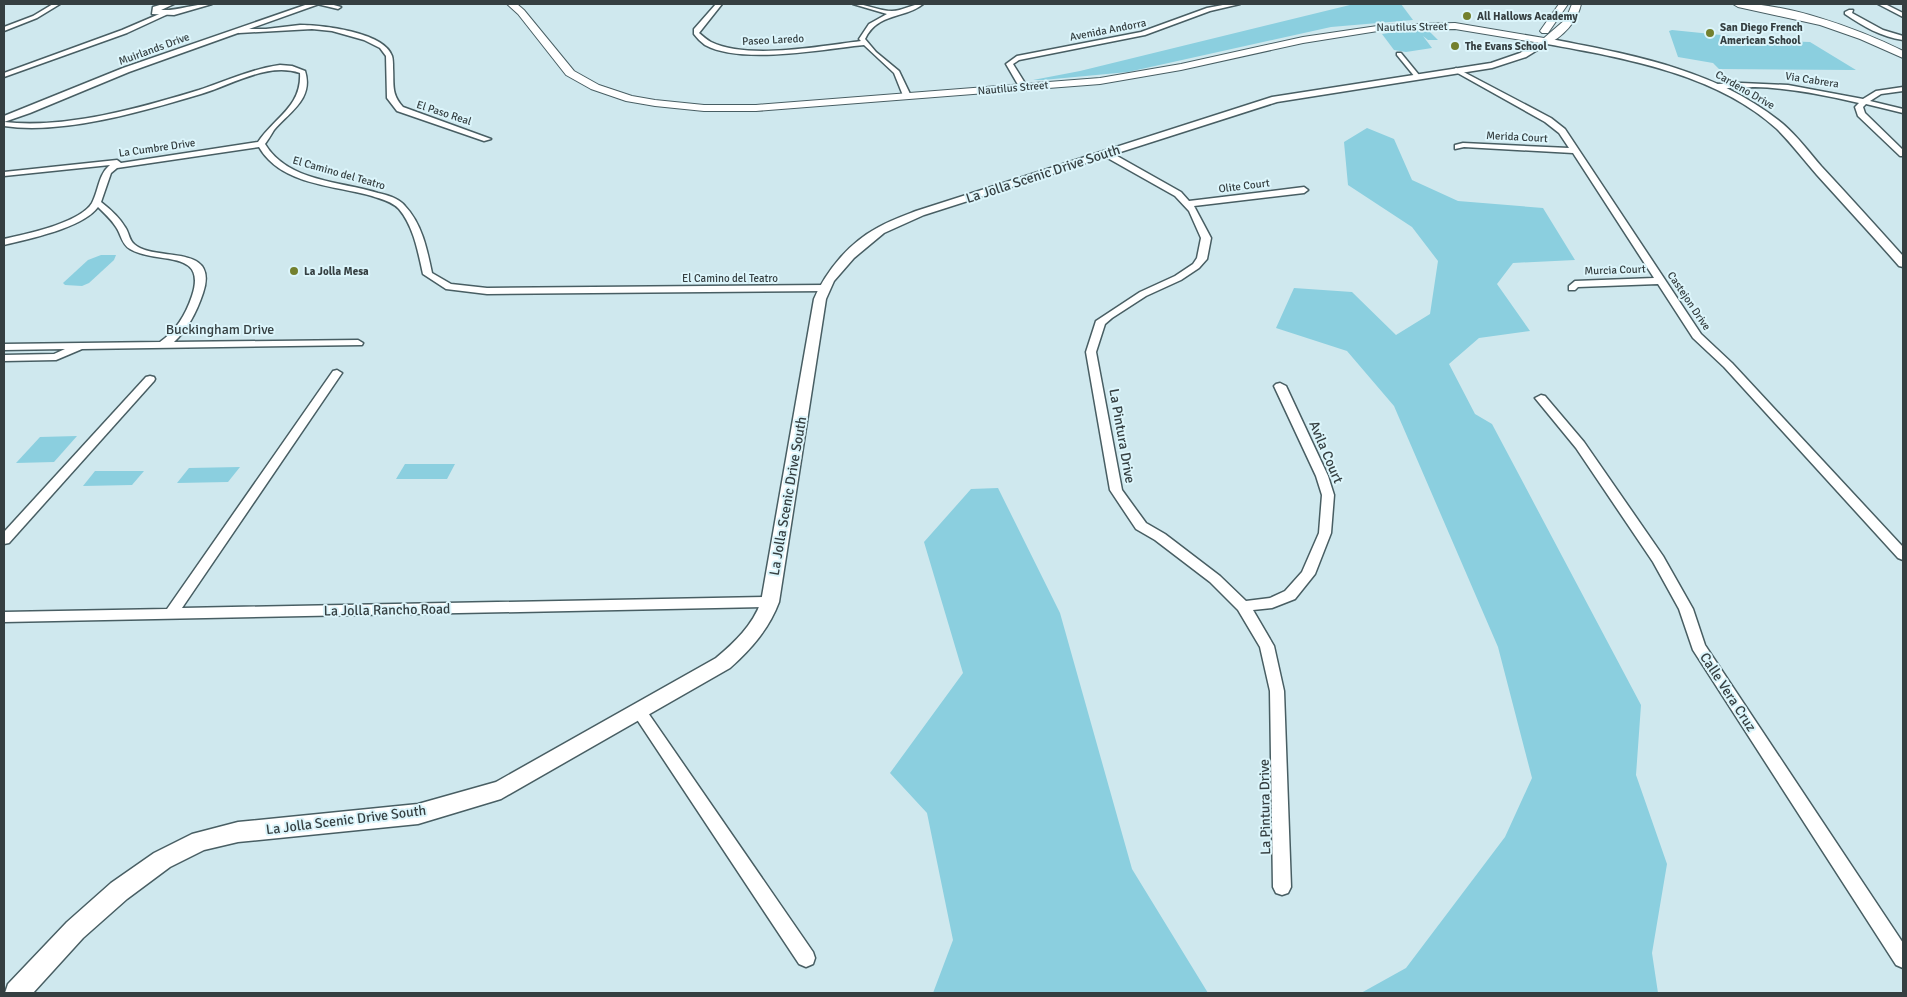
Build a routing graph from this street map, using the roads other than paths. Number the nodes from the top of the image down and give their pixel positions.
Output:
1 (58, 4) edge
2 (170, 4) edge
3 (208, 4) edge
4 (314, 4) edge
5 (320, 4) edge
6 (512, 4) edge
7 (719, 4) edge
8 (856, 4) edge
9 (920, 4) edge
10 (1237, 4) edge
11 (1563, 4) edge
12 (1576, 4) edge
13 (1738, 4) edge
14 (1758, 4) edge
15 (1881, 4) edge
16 (338, 7) dead end
17 (1850, 11) dead end
18 (164, 14) junction
19 (895, 14) junction
20 (1903, 15) edge
21 (4, 30) edge
22 (239, 31) junction
23 (1903, 38) edge
24 (1546, 41) junction
25 (864, 43) junction
26 (1903, 49) edge
27 (1400, 54) dead end
28 (1903, 55) edge
29 (1456, 70) junction
30 (4, 75) edge
31 (1417, 76) junction
32 (1716, 86) junction
33 (1024, 88) junction
34 (1903, 90) edge
35 (907, 96) junction
36 (1864, 101) junction
37 (1903, 110) edge
38 (4, 119) edge
39 (4, 124) edge
40 (487, 139) dead end
41 (261, 144) junction
42 (1458, 147) dead end
43 (1576, 151) junction
44 (1107, 154) junction
45 (1903, 154) edge
46 (114, 166) junction
47 (4, 174) edge
48 (1304, 190) dead end
49 (97, 202) junction
50 (1187, 204) junction
51 (4, 242) edge
52 (1903, 263) edge
53 (1660, 281) junction
54 (825, 288) junction
55 (1572, 288) dead end
56 (358, 343) dead end
57 (164, 344) junction
58 (82, 346) junction
59 (4, 347) edge
60 (4, 358) edge
61 (337, 373) dead end
62 (150, 379) dead end
63 (1280, 386) dead end
64 (1541, 398) dead end
65 (4, 540) edge
66 (1903, 555) edge
67 (770, 602) junction
68 (1243, 606) junction
69 (171, 614) junction
70 (4, 617) edge
71 (638, 711) junction
72 (1282, 887) dead end
73 (806, 958) dead end
74 (1903, 959) edge
75 (18, 993) edge

1 - 21 street
2 - 18 street
3 - 18 street, Muirlands Drive
4 - 22 street, Muirlands Drive
5 - 16 street
6 - 35 main road, Nautilus Street
7 - 25 street, Paseo Laredo
8 - 19 street
9 - 19 street
10 - 33 street, Avenida Andorra
11 - 24 main road
12 - 24 main road, La Jolla Scenic Drive South
13 - 28 main road
14 - 26 main road
15 - 20 street
17 - 23 street
18 - 30 street
19 - 25 street
22 - 38 street, Muirlands Drive
22 - 40 street, El Paso Real
24 - 29 street, La Jolla Scenic Drive South
24 - 32 street, Cardeno Drive
24 - 33 main road, Nautilus Street
25 - 35 street
27 - 31 street
29 - 31 street, La Jolla Scenic Drive South
29 - 43 street, Castejon Drive
31 - 44 street, La Jolla Scenic Drive South
32 - 36 street, Via Cabrera
32 - 52 street, Cardeno Drive
33 - 35 main road, Nautilus Street
34 - 36 street
36 - 37 street, Via Cabrera
36 - 45 street
39 - 41 street
41 - 46 street, La Cumbre Drive
41 - 54 street, El Camino del Teatro
42 - 43 street, Merida Court
43 - 53 street, Castejon Drive
44 - 50 street, La Pintura Drive
44 - 54 street, La Jolla Scenic Drive South
46 - 47 street, La Cumbre Drive
46 - 49 street
48 - 50 street, Olite Court
49 - 51 street
49 - 57 street
50 - 68 street, La Pintura Drive
53 - 55 street, Murcia Court
53 - 66 street, Castejon Drive
54 - 67 street, La Jolla Scenic Drive South
56 - 57 street, Buckingham Drive
57 - 58 street, Buckingham Drive
58 - 59 street, Buckingham Drive
58 - 60 street, Buckingham Drive
61 - 69 street
62 - 65 street
63 - 68 street, Avila Court
64 - 74 street, Calle Vera Cruz
67 - 69 street, La Jolla Rancho Road
67 - 71 street, La Jolla Scenic Drive South
68 - 72 street, La Pintura Drive
69 - 70 street, La Jolla Rancho Road
71 - 73 street
71 - 75 street, La Jolla Scenic Drive South

